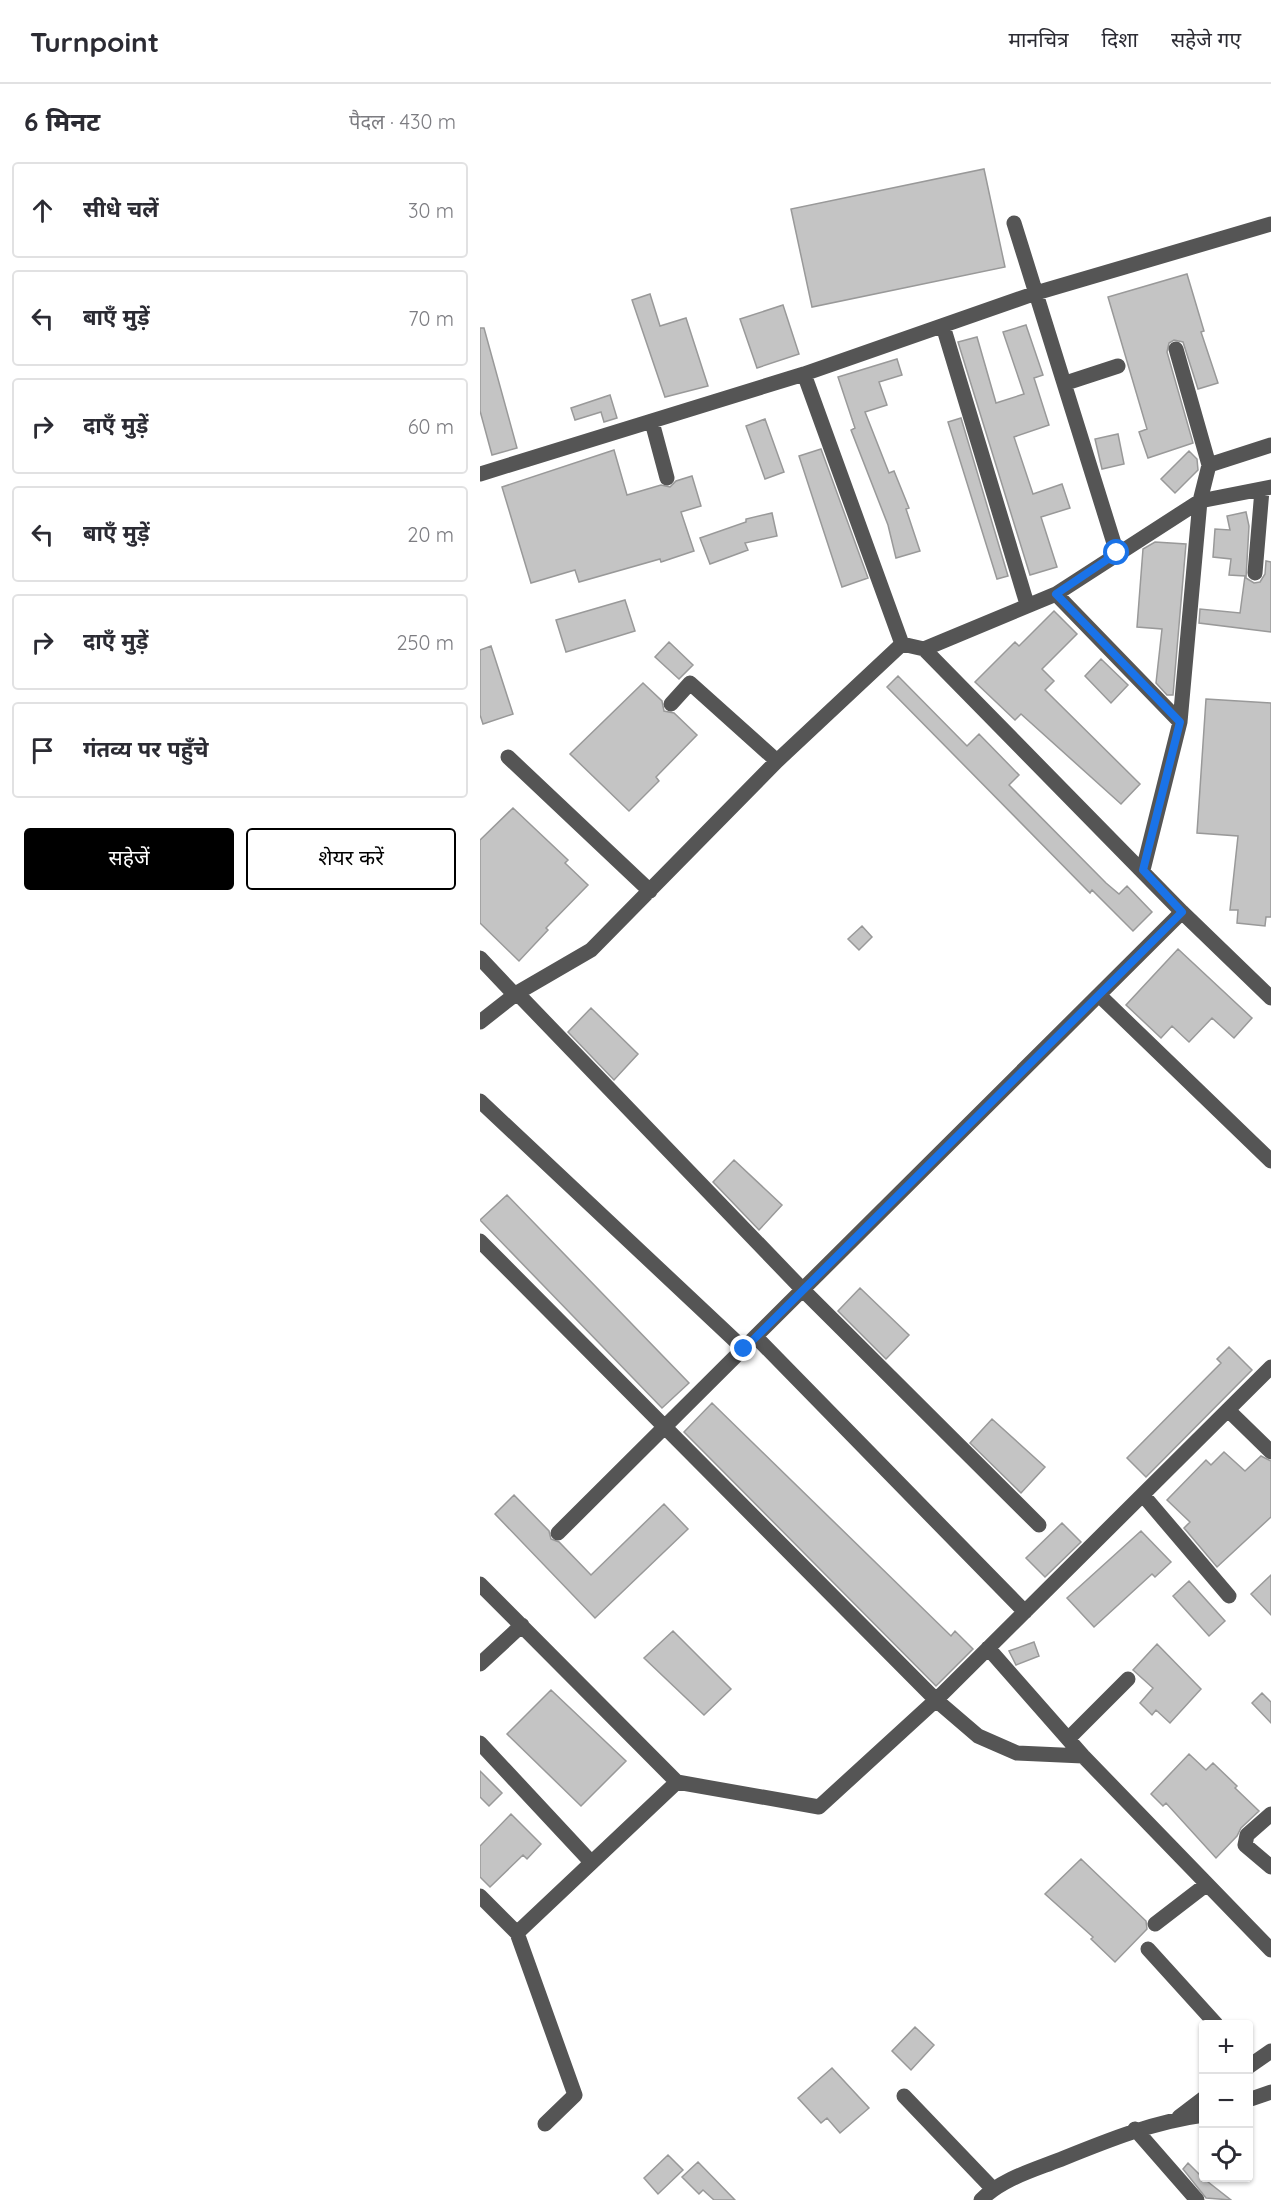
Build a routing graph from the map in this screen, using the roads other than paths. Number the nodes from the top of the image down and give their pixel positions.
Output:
1 (1014, 223) dead end
2 (1271, 224) edge
3 (1036, 293) junction
4 (943, 326) junction
5 (1176, 349) dead end
6 (1118, 366) dead end
7 (804, 374) junction
8 (1066, 383) junction
9 (652, 422) junction
10 (1271, 445) edge
11 (1209, 465) junction
12 (480, 474) edge
13 (667, 478) dead end
14 (1266, 489) edge
15 (1200, 501) junction
16 (1117, 553) junction
17 (1255, 573) dead end
18 (1056, 594) junction
19 (1027, 604) junction
20 (902, 644) junction
21 (924, 649) junction
22 (670, 704) dead end
23 (1180, 722) junction
24 (508, 757) dead end
25 (777, 761) junction
26 (1143, 870) junction
27 (650, 891) junction
28 (1182, 912) junction
29 (480, 958) edge
30 (516, 994) junction
31 (1099, 995) junction
32 (1271, 998) edge
33 (480, 1022) edge
34 (480, 1101) edge
35 (1271, 1161) edge
36 (480, 1241) edge
37 (803, 1290) junction
38 (756, 1337) junction
39 (744, 1349) junction
40 (1271, 1367) edge
41 (1228, 1410) junction
42 (666, 1427) junction
43 (1271, 1452) edge
44 (1143, 1496) junction
45 (1039, 1525) dead end
46 (558, 1533) dead end
47 (480, 1584) edge
48 (1229, 1596) dead end
49 (1025, 1612) junction
50 (522, 1624) junction
51 (988, 1648) junction
52 (480, 1664) edge
53 (1128, 1680) dead end
54 (936, 1700) junction
55 (1068, 1739) junction
56 (480, 1743) edge
57 (1083, 1756) junction
58 (677, 1782) junction
59 (1271, 1814) edge
60 (591, 1862) junction
61 (1271, 1867) edge
62 (1207, 1884) junction
63 (480, 1896) edge
64 (1155, 1924) dead end
65 (517, 1934) junction
66 (1148, 1949) dead end
67 (1271, 1950) edge
68 (1212, 2020) edge
69 (1271, 2051) edge
70 (1253, 2062) edge
71 (1271, 2092) edge
72 (904, 2096) dead end
73 (1253, 2098) edge
74 (1199, 2101) edge
75 (1199, 2115) edge
76 (1176, 2118) junction
77 (545, 2124) dead end
78 (1135, 2129) junction
79 (993, 2189) junction
80 (981, 2200) edge
81 (1197, 2200) edge

1 - 3 street
2 - 3 street
3 - 4 street
3 - 8 street
4 - 7 street
4 - 19 street
5 - 11 street
6 - 8 street
7 - 9 street
7 - 20 street
8 - 16 street
9 - 12 street
9 - 13 street
10 - 11 street
11 - 15 street
14 - 15 street
14 - 17 street
15 - 16 street
15 - 23 street
16 - 18 street
18 - 19 street
18 - 23 street
19 - 21 street
20 - 21 street
20 - 25 street
21 - 26 street
22 - 25 street
23 - 26 street
24 - 27 street
25 - 27 street
26 - 28 street
27 - 30 street
28 - 31 street
28 - 32 street
29 - 30 street
30 - 33 street
30 - 37 street
31 - 35 street
31 - 37 street
34 - 39 street
36 - 42 street
37 - 38 street
37 - 45 street
38 - 39 street
38 - 49 street
39 - 42 street
40 - 41 street
41 - 43 street
41 - 44 street
42 - 46 street
42 - 54 street
44 - 48 street
44 - 49 street
47 - 50 street
49 - 51 street
50 - 52 street
50 - 58 street
51 - 54 street
51 - 55 street
53 - 55 street
54 - 57 street
54 - 58 street
55 - 57 street
56 - 60 street
57 - 62 street
58 - 60 street
59 - 61 street
60 - 65 street
62 - 64 street
62 - 67 street
63 - 65 street
65 - 77 street
66 - 68 street
69 - 70 street
71 - 73 street
72 - 79 street
74 - 76 street
75 - 76 street
76 - 78 street
78 - 79 street
78 - 81 street
79 - 80 street

